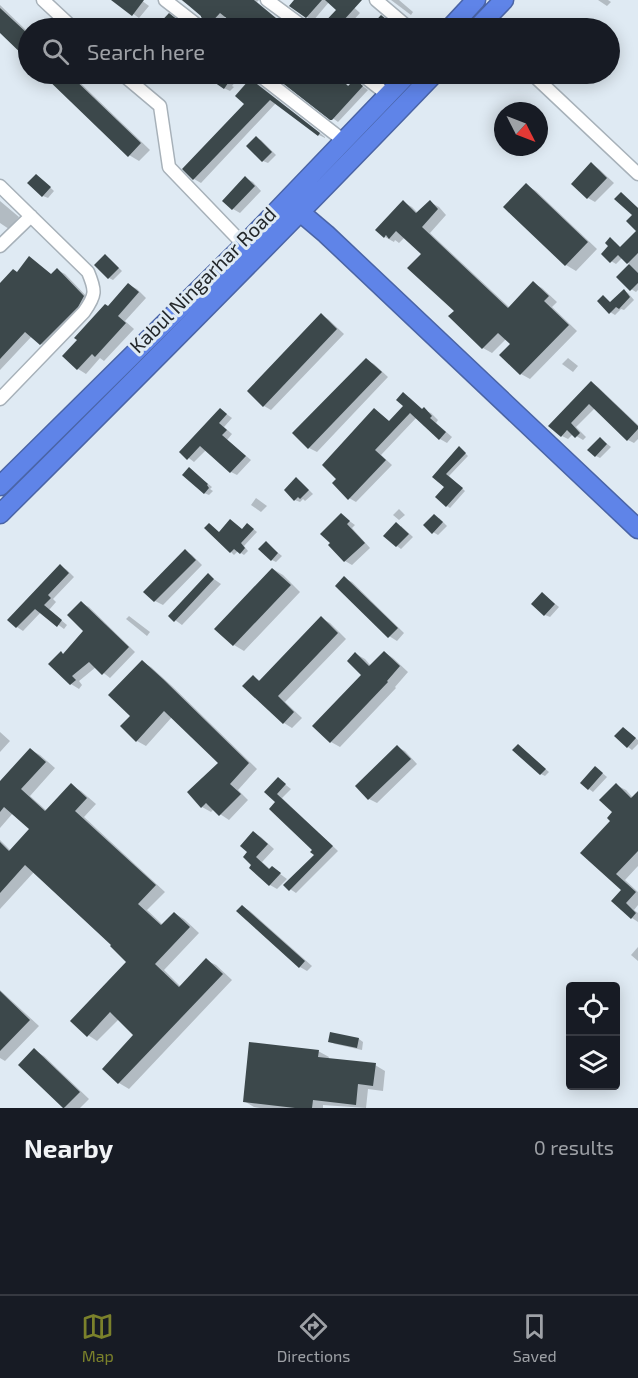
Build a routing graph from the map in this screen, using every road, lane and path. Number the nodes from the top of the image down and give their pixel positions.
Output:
1 (43, 0) edge
2 (165, 0) edge
3 (267, 0) edge
4 (376, 0) edge
5 (504, 0) edge
6 (472, 6) edge
7 (62, 18) edge
8 (188, 18) edge
9 (291, 18) edge
10 (397, 18) edge
11 (460, 18) edge
12 (489, 18) edge
13 (134, 84) edge
14 (271, 84) edge
15 (374, 84) edge
16 (398, 84) edge
17 (423, 84) edge
18 (543, 84) edge
19 (388, 95) junction
20 (344, 141) junction
21 (638, 174) edge
22 (0, 186) edge
23 (293, 207) junction
24 (31, 216) junction
25 (244, 245) junction
26 (0, 246) edge
27 (0, 399) edge
28 (0, 486) edge
29 (0, 514) edge
30 (638, 529) edge

1 - 7 street
2 - 8 street
3 - 9 street
4 - 10 street
5 - 12 highway
6 - 11 highway
13 - 25 street
14 - 20 street
15 - 19 street
16 - 19 highway, Kabul Ningarhar Road
17 - 23 highway, Kabul Ningarhar Road
18 - 21 street
19 - 20 highway, Kabul Ningarhar Road
20 - 23 highway, Kabul Ningarhar Road
22 - 24 street
23 - 25 highway, Kabul Ningarhar Road
23 - 29 highway, Kabul Ningarhar Road
23 - 30 highway
24 - 26 street
24 - 27 street
25 - 28 highway, Kabul Ningarhar Road

